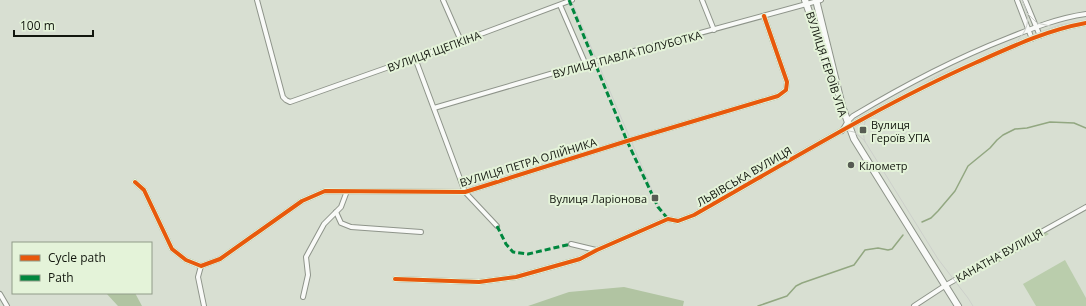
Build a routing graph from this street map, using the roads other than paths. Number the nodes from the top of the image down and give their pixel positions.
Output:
1 (257, 0) edge
2 (443, 0) edge
3 (572, 0) edge
4 (702, 0) edge
5 (818, 0) edge
6 (1017, 0) edge
7 (1025, 0) edge
8 (806, 2) edge
9 (560, 5) junction
10 (1086, 14) edge
11 (764, 16) junction
12 (1086, 24) edge
13 (1036, 27) junction
14 (714, 30) junction
15 (1028, 30) junction
16 (1040, 36) junction
17 (1032, 39) junction
18 (460, 41) junction
19 (415, 58) junction
20 (586, 65) junction
21 (434, 108) junction
22 (849, 126) junction
23 (135, 182) dead end
24 (347, 191) junction
25 (465, 192) junction
26 (1086, 207) edge
27 (336, 212) junction
28 (497, 226) dead end
29 (421, 232) dead end
30 (571, 244) dead end
31 (597, 250) junction
32 (201, 266) junction
33 (395, 280) dead end
34 (946, 284) junction
35 (0, 294) edge
36 (303, 297) dead end
37 (7, 306) edge
38 (204, 306) edge
39 (914, 306) edge
40 (958, 306) edge

1 - 19 street, ВУЛИЦЯ ЩЕПКІНА
2 - 18 street
3 - 9 street, ВУЛИЦЯ ЩЕПКІНА
4 - 14 street
5 - 8 street, ВУЛИЦЯ ПАВЛА ПОЛУБОТКА
5 - 22 street, ВУЛИЦЯ ГЕРОЇВ УПА
6 - 15 street
7 - 13 street
8 - 11 street, ВУЛИЦЯ ПАВЛА ПОЛУБОТКА
8 - 22 street, ВУЛИЦЯ ГЕРОЇВ УПА
9 - 18 street, ВУЛИЦЯ ЩЕПКІНА
9 - 20 street
10 - 13 street, ЛЬВІВСЬКА ВУЛИЦЯ
11 - 14 street, ВУЛИЦЯ ПАВЛА ПОЛУБОТКА
11 - 25 street, ВУЛИЦЯ ПЕТРА ОЛІЙНИКА
12 - 16 street
13 - 15 street, ЛЬВІВСЬКА ВУЛИЦЯ
13 - 16 street
14 - 20 street, ВУЛИЦЯ ПАВЛА ПОЛУБОТКА
15 - 17 street
15 - 22 street, ЛЬВІВСЬКА ВУЛИЦЯ
16 - 17 street
17 - 22 street
18 - 19 street, ВУЛИЦЯ ЩЕПКІНА
19 - 21 street
20 - 21 street, ВУЛИЦЯ ПАВЛА ПОЛУБОТКА
21 - 25 street
22 - 31 street, ЛЬВІВСЬКА ВУЛИЦЯ
22 - 34 street
23 - 32 street
24 - 25 street, ВУЛИЦЯ ПЕТРА ОЛІЙНИКА
24 - 27 street
24 - 32 street, ВУЛИЦЯ ПЕТРА ОЛІЙНИКА
25 - 28 street
26 - 34 street, КАНАТНА ВУЛИЦЯ
27 - 29 street
27 - 36 street
30 - 31 street
31 - 33 street, ЛЬВІВСЬКА ВУЛИЦЯ
32 - 38 street
34 - 39 street, КАНАТНА ВУЛИЦЯ
34 - 40 street
35 - 37 street

